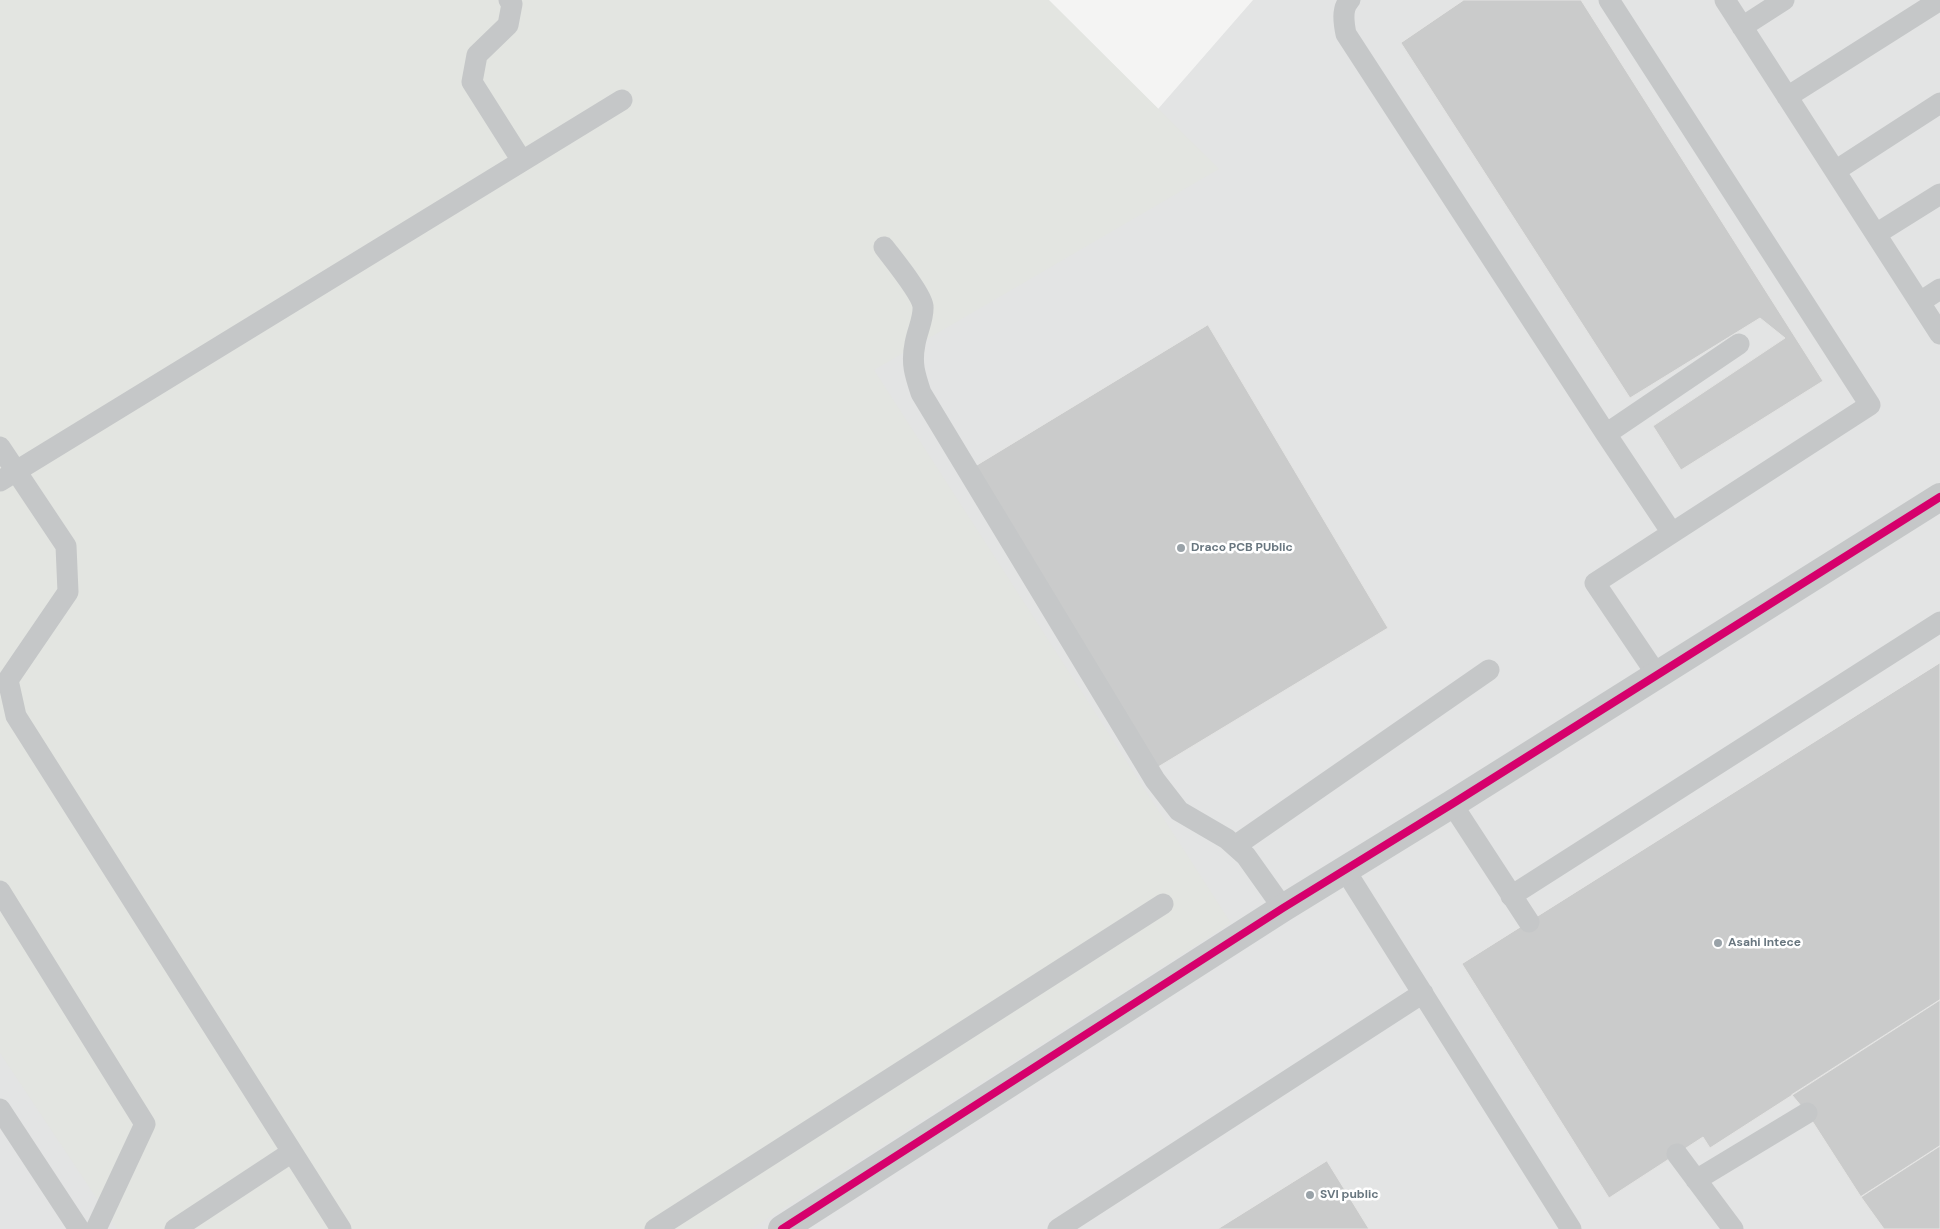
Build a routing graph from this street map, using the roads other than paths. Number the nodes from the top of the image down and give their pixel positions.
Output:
1 (509, 0) edge
2 (1350, 0) edge
3 (1609, 0) edge
4 (1725, 0) edge
5 (1784, 0) edge
6 (1940, 0) edge
7 (1742, 27) junction
8 (1787, 97) junction
9 (622, 100) dead end
10 (1940, 103) edge
11 (522, 161) junction
12 (1835, 171) junction
13 (1940, 194) edge
14 (1876, 234) junction
15 (884, 247) dead end
16 (1940, 289) edge
17 (1920, 302) junction
18 (1940, 334) edge
19 (1739, 344) dead end
20 (1606, 434) junction
21 (0, 447) edge
22 (7, 476) edge
23 (1940, 497) edge
24 (1672, 532) junction
25 (1940, 622) edge
26 (1489, 670) dead end
27 (1657, 675) junction
28 (1452, 804) junction
29 (1235, 846) junction
30 (1345, 870) junction
31 (0, 891) edge
32 (1511, 896) junction
33 (1164, 904) dead end
34 (1283, 908) junction
35 (1528, 922) dead end
36 (1423, 993) junction
37 (0, 1109) edge
38 (1807, 1113) dead end
39 (292, 1152) junction
40 (1676, 1154) dead end
41 (1696, 1180) junction
42 (79, 1229) edge
43 (96, 1229) edge
44 (175, 1229) edge
45 (341, 1229) edge
46 (655, 1229) edge
47 (782, 1229) edge
48 (1058, 1229) edge
49 (1571, 1229) edge
50 (1733, 1229) edge

1 - 11 lane
2 - 20 lane
3 - 24 lane
4 - 7 lane
5 - 7 lane
6 - 8 lane
7 - 8 lane
8 - 12 lane
9 - 11 lane
10 - 12 lane
11 - 22 lane
12 - 14 lane
13 - 14 lane
14 - 17 lane
15 - 29 lane
16 - 17 lane
17 - 18 lane
19 - 20 lane
20 - 24 lane
21 - 22 lane
22 - 39 lane
23 - 27 street
24 - 27 lane
25 - 32 lane
26 - 29 lane
27 - 28 street
28 - 30 street
28 - 32 lane
29 - 34 lane
30 - 34 street
30 - 36 lane
31 - 43 lane
32 - 35 lane
33 - 46 lane
34 - 47 street
36 - 48 lane
36 - 49 lane
37 - 42 lane
38 - 41 lane
39 - 44 lane
39 - 45 lane
40 - 41 lane
41 - 50 lane

